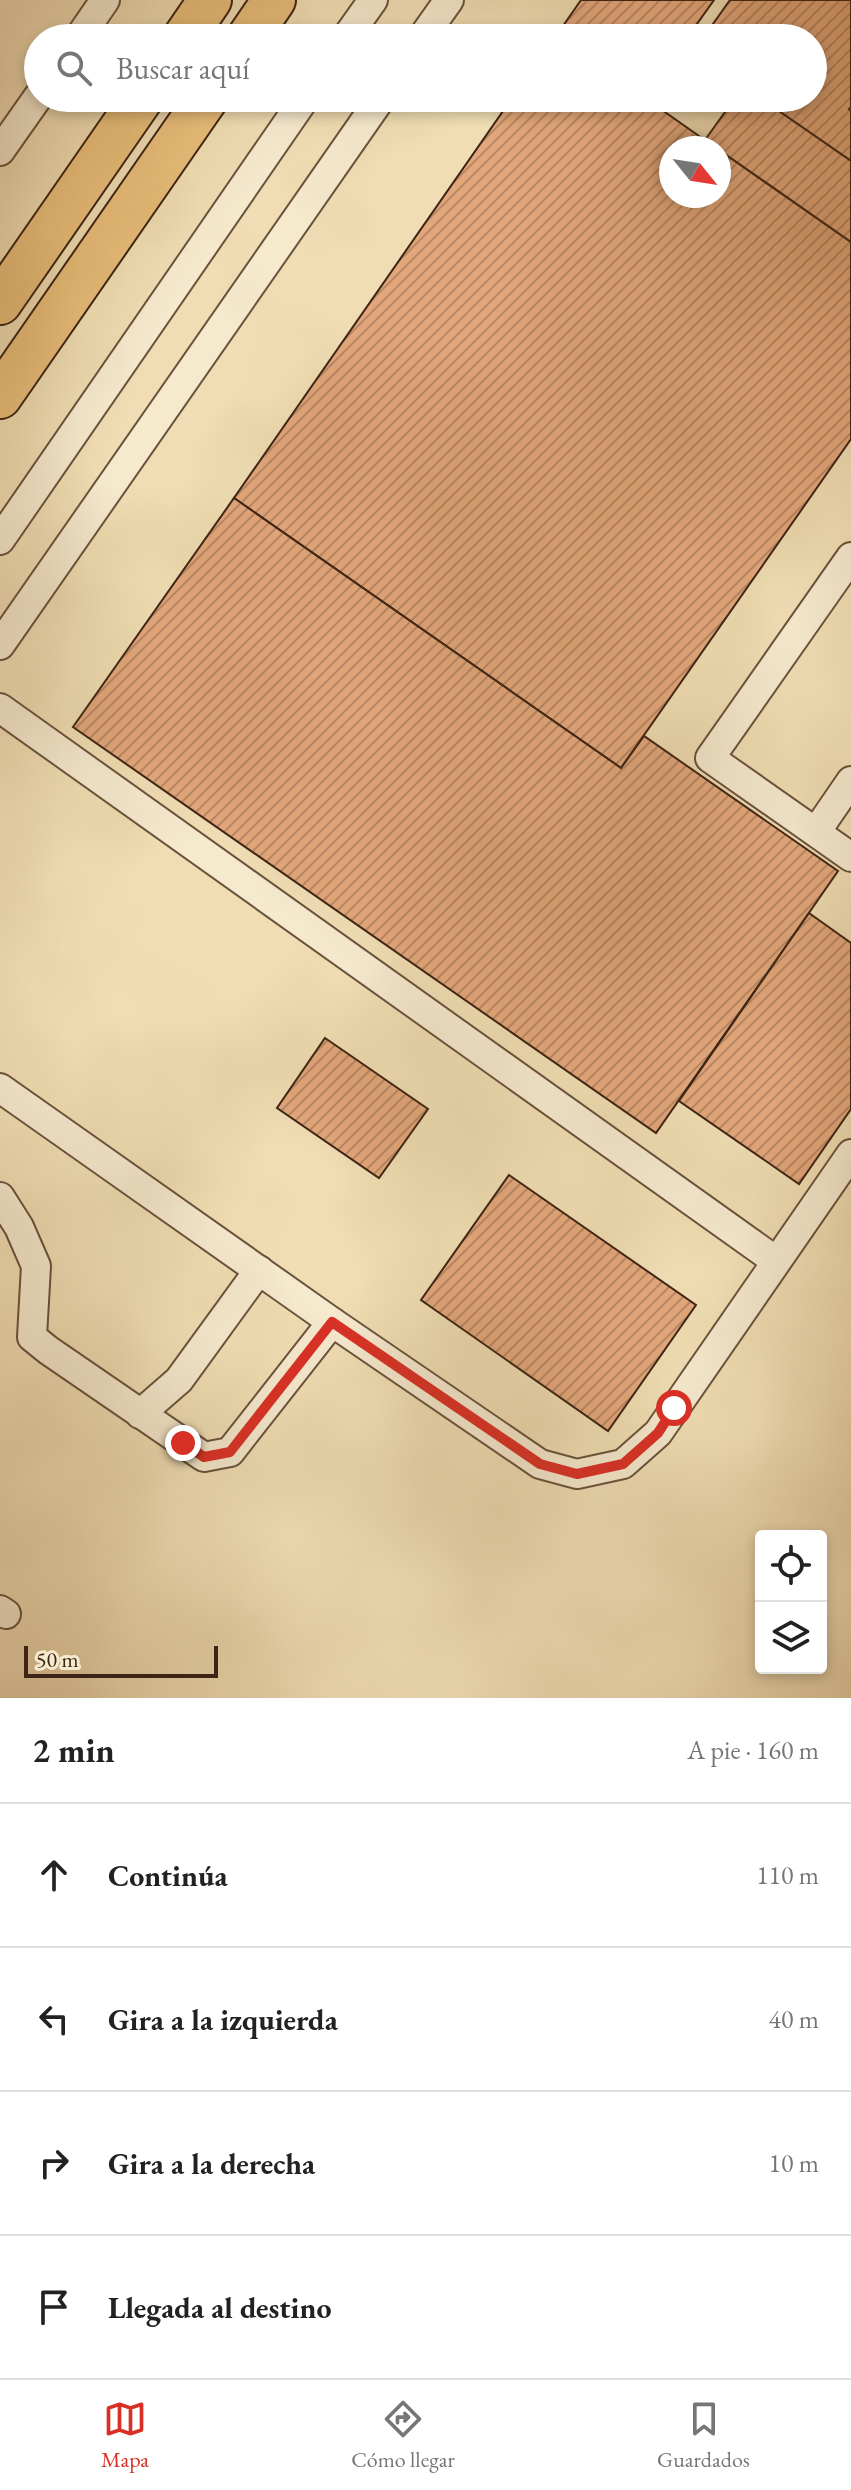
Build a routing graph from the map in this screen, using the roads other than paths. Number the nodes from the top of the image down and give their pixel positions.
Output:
1 (105, 0) edge
2 (210, 0) edge
3 (274, 0) edge
4 (373, 0) edge
5 (449, 0) edge
6 (89, 24) edge
7 (194, 24) edge
8 (258, 24) edge
9 (356, 24) edge
10 (432, 24) edge
11 (27, 112) edge
12 (132, 112) edge
13 (197, 112) edge
14 (295, 112) edge
15 (371, 112) edge
16 (0, 151) edge
17 (0, 303) edge
18 (0, 397) edge
19 (0, 540) edge
20 (851, 557) edge
21 (0, 645) edge
22 (0, 708) edge
23 (851, 781) edge
24 (816, 832) junction
25 (851, 857) edge
26 (0, 1088) edge
27 (851, 1154) edge
28 (0, 1197) edge
29 (776, 1261) junction
30 (259, 1270) junction
31 (332, 1322) junction
32 (140, 1414) junction

1 - 6 street
2 - 7 highway
3 - 8 highway
4 - 9 street
5 - 10 street
11 - 16 street
12 - 17 highway
13 - 18 highway
14 - 19 street
15 - 21 street
20 - 24 street
22 - 29 street
23 - 24 street
24 - 25 street
26 - 30 street
27 - 29 street
28 - 32 street
29 - 31 street
30 - 31 street
30 - 32 street
31 - 32 street

